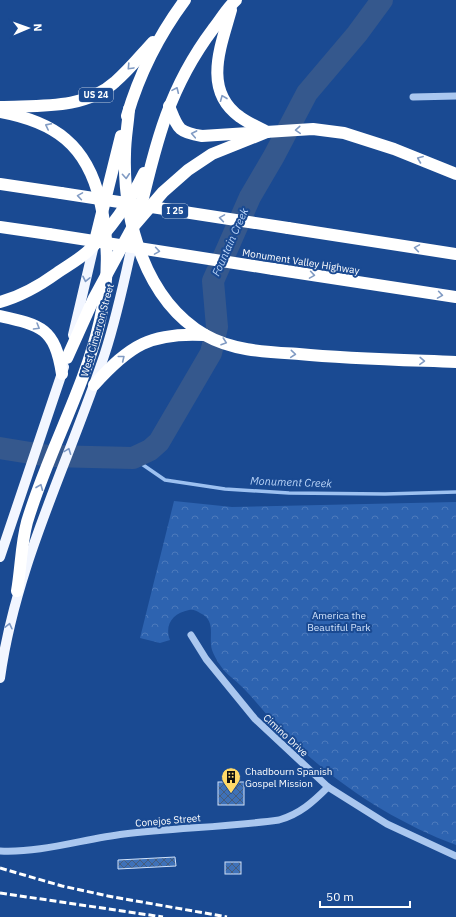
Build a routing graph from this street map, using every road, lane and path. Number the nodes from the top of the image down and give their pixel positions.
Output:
1 (185, 0) edge
2 (234, 1) edge
3 (166, 28) junction
4 (456, 96) edge
5 (414, 97) dead end
6 (169, 106) junction
7 (0, 107) edge
8 (129, 109) junction
9 (0, 112) edge
10 (267, 132) junction
11 (246, 133) junction
12 (154, 154) junction
13 (456, 174) edge
14 (0, 184) edge
15 (128, 202) junction
16 (102, 209) junction
17 (0, 227) edge
18 (134, 228) junction
19 (106, 230) junction
20 (94, 244) junction
21 (456, 254) edge
22 (106, 274) junction
23 (456, 298) edge
24 (0, 302) edge
25 (0, 316) edge
26 (205, 335) junction
27 (67, 358) junction
28 (456, 362) edge
29 (62, 374) junction
30 (88, 383) junction
31 (0, 557) edge
32 (18, 591) junction
33 (191, 635) dead end
34 (0, 678) edge
35 (328, 787) junction
36 (0, 852) edge
37 (456, 856) edge

1 - 3 highway, US 24
6 -> 2 highway, West Cimarron Street
11 -> 2 highway
3 -> 7 highway, US 24
3 - 8 highway
4 - 5 street
11 -> 6 highway
6 - 12 highway, West Cimarron Street
8 -> 15 highway
8 - 16 highway
16 -> 9 highway
10 - 11 highway
10 - 11 highway
13 -> 10 highway
11 - 18 highway
12 - 15 highway
12 - 18 highway, West Cimarron Street
21 -> 14 highway, I 25, bridge
15 - 18 highway
15 - 19 highway
16 - 19 highway
16 - 20 highway
17 -> 23 highway, Monument Valley Highway, bridge
18 - 22 highway
18 - 26 highway
18 - 30 main road, West Cimarron Street
19 - 20 highway
19 - 22 highway
20 - 24 highway
20 -> 27 main road
22 - 27 highway
22 - 30 highway
25 -> 29 highway
26 -> 28 highway
30 -> 26 highway
27 - 29 main road
29 - 31 main road
32 -> 30 main road, West Cimarron Street
32 -> 30 highway
34 -> 32 main road, West Cimarron Street
33 - 35 street, Cimino Drive
35 - 36 street, Conejos Street
35 - 37 street, Cimino Drive

